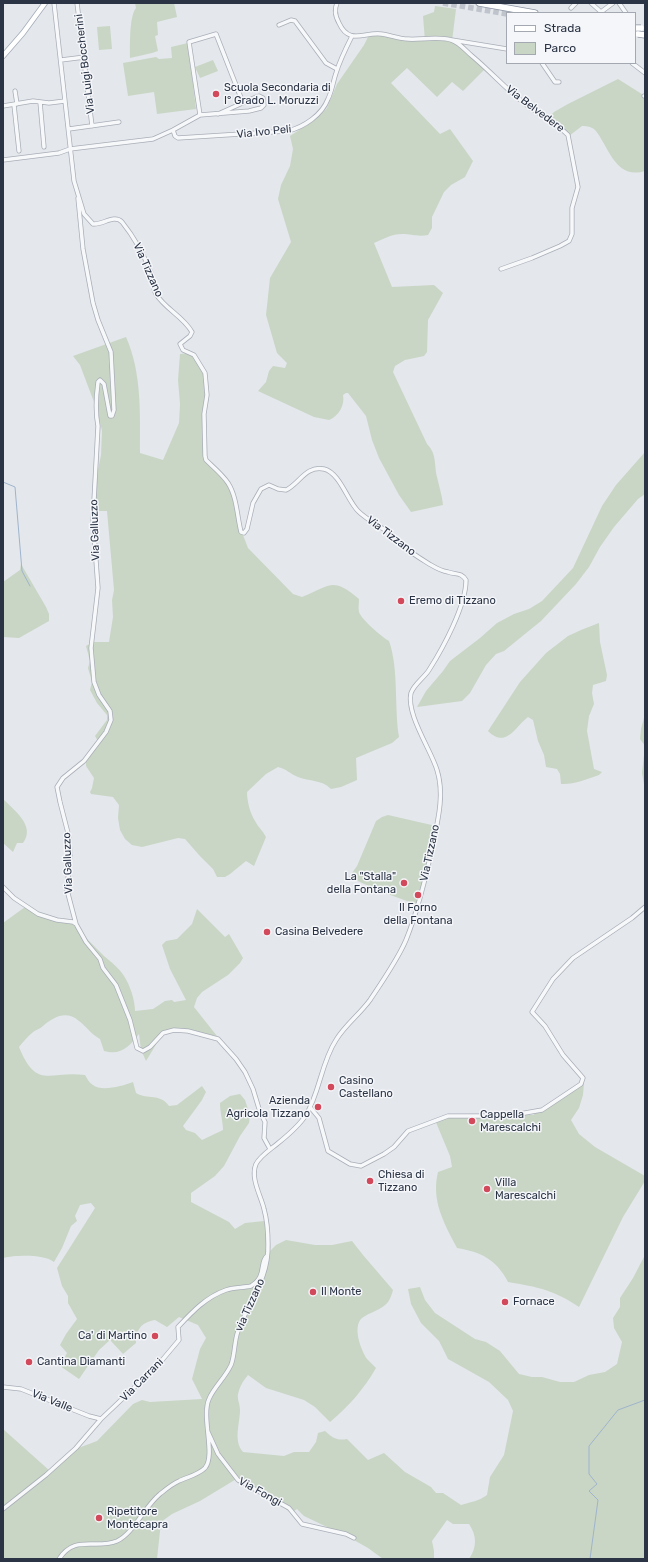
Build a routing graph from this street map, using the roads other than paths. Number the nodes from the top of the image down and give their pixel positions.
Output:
1 (45, 3) edge
2 (54, 3) edge
3 (78, 3) edge
4 (337, 3) edge
5 (479, 3) edge
6 (576, 3) edge
7 (591, 3) edge
8 (613, 3) edge
9 (619, 3) edge
10 (571, 8) dead end
11 (529, 12) edge
12 (625, 12) edge
13 (279, 25) dead end
14 (636, 34) edge
15 (645, 35) edge
16 (352, 36) junction
17 (451, 40) junction
18 (506, 49) edge
19 (3, 56) edge
20 (84, 57) junction
21 (61, 60) junction
22 (543, 64) edge
23 (634, 64) edge
24 (338, 69) junction
25 (645, 71) edge
26 (559, 82) dead end
27 (15, 91) dead end
28 (65, 101) junction
29 (40, 102) junction
30 (243, 103) junction
31 (15, 104) junction
32 (3, 106) edge
33 (218, 114) junction
34 (200, 115) junction
35 (119, 122) dead end
36 (292, 124) dead end
37 (92, 126) junction
38 (68, 129) junction
39 (173, 130) junction
40 (292, 130) junction
41 (44, 147) dead end
42 (70, 149) junction
43 (19, 151) dead end
44 (3, 160) edge
45 (77, 191) junction
46 (501, 269) dead end
47 (3, 887) edge
48 (645, 907) edge
49 (76, 924) junction
50 (310, 1108) junction
51 (270, 1150) junction
52 (267, 1256) junction
53 (3, 1387) edge
54 (101, 1419) junction
55 (208, 1430) junction
56 (3, 1509) edge
57 (354, 1538) dead end
58 (59, 1559) edge

1 - 19 main road
2 - 21 street, Via Tizzano
3 - 20 street, Via Luigi Boccherini
4 - 16 street
5 - 11 highway
6 - 10 street
7 - 8 street
9 - 12 street
13 - 24 street
14 - 15 highway, bridge
16 - 17 street
16 - 24 street, Via Ivo Peli
17 - 18 street
17 - 46 street, Via Belvedere
20 - 21 street
20 - 37 street, Via Luigi Boccherini
21 - 28 street, Via Tizzano
22 - 26 street
23 - 25 street
24 - 40 street, Via Ivo Peli
27 - 31 street
28 - 29 street
28 - 38 street, Via Tizzano
29 - 31 street
29 - 41 street
30 - 33 street
30 - 33 street
30 - 34 street
31 - 32 street
31 - 43 street
33 - 34 street
34 - 39 street
35 - 37 street
36 - 40 street
37 - 38 street
38 - 42 street, Via Tizzano
39 - 40 street, Via Ivo Peli
39 - 42 street
42 - 44 street
42 - 45 street, Via Tizzano
45 - 49 street, Via Galluzzo
45 - 50 street, Via Tizzano
47 - 49 street
48 - 50 street
49 - 51 street
50 - 51 street, Via Tizzano
51 - 52 street, Via Tizzano
52 - 54 street, Via Carrani
52 - 55 street, via Tizzano
53 - 54 street, Via Valle
54 - 56 street, Via Carrani
55 - 57 street, Via Fongi
55 - 58 street

